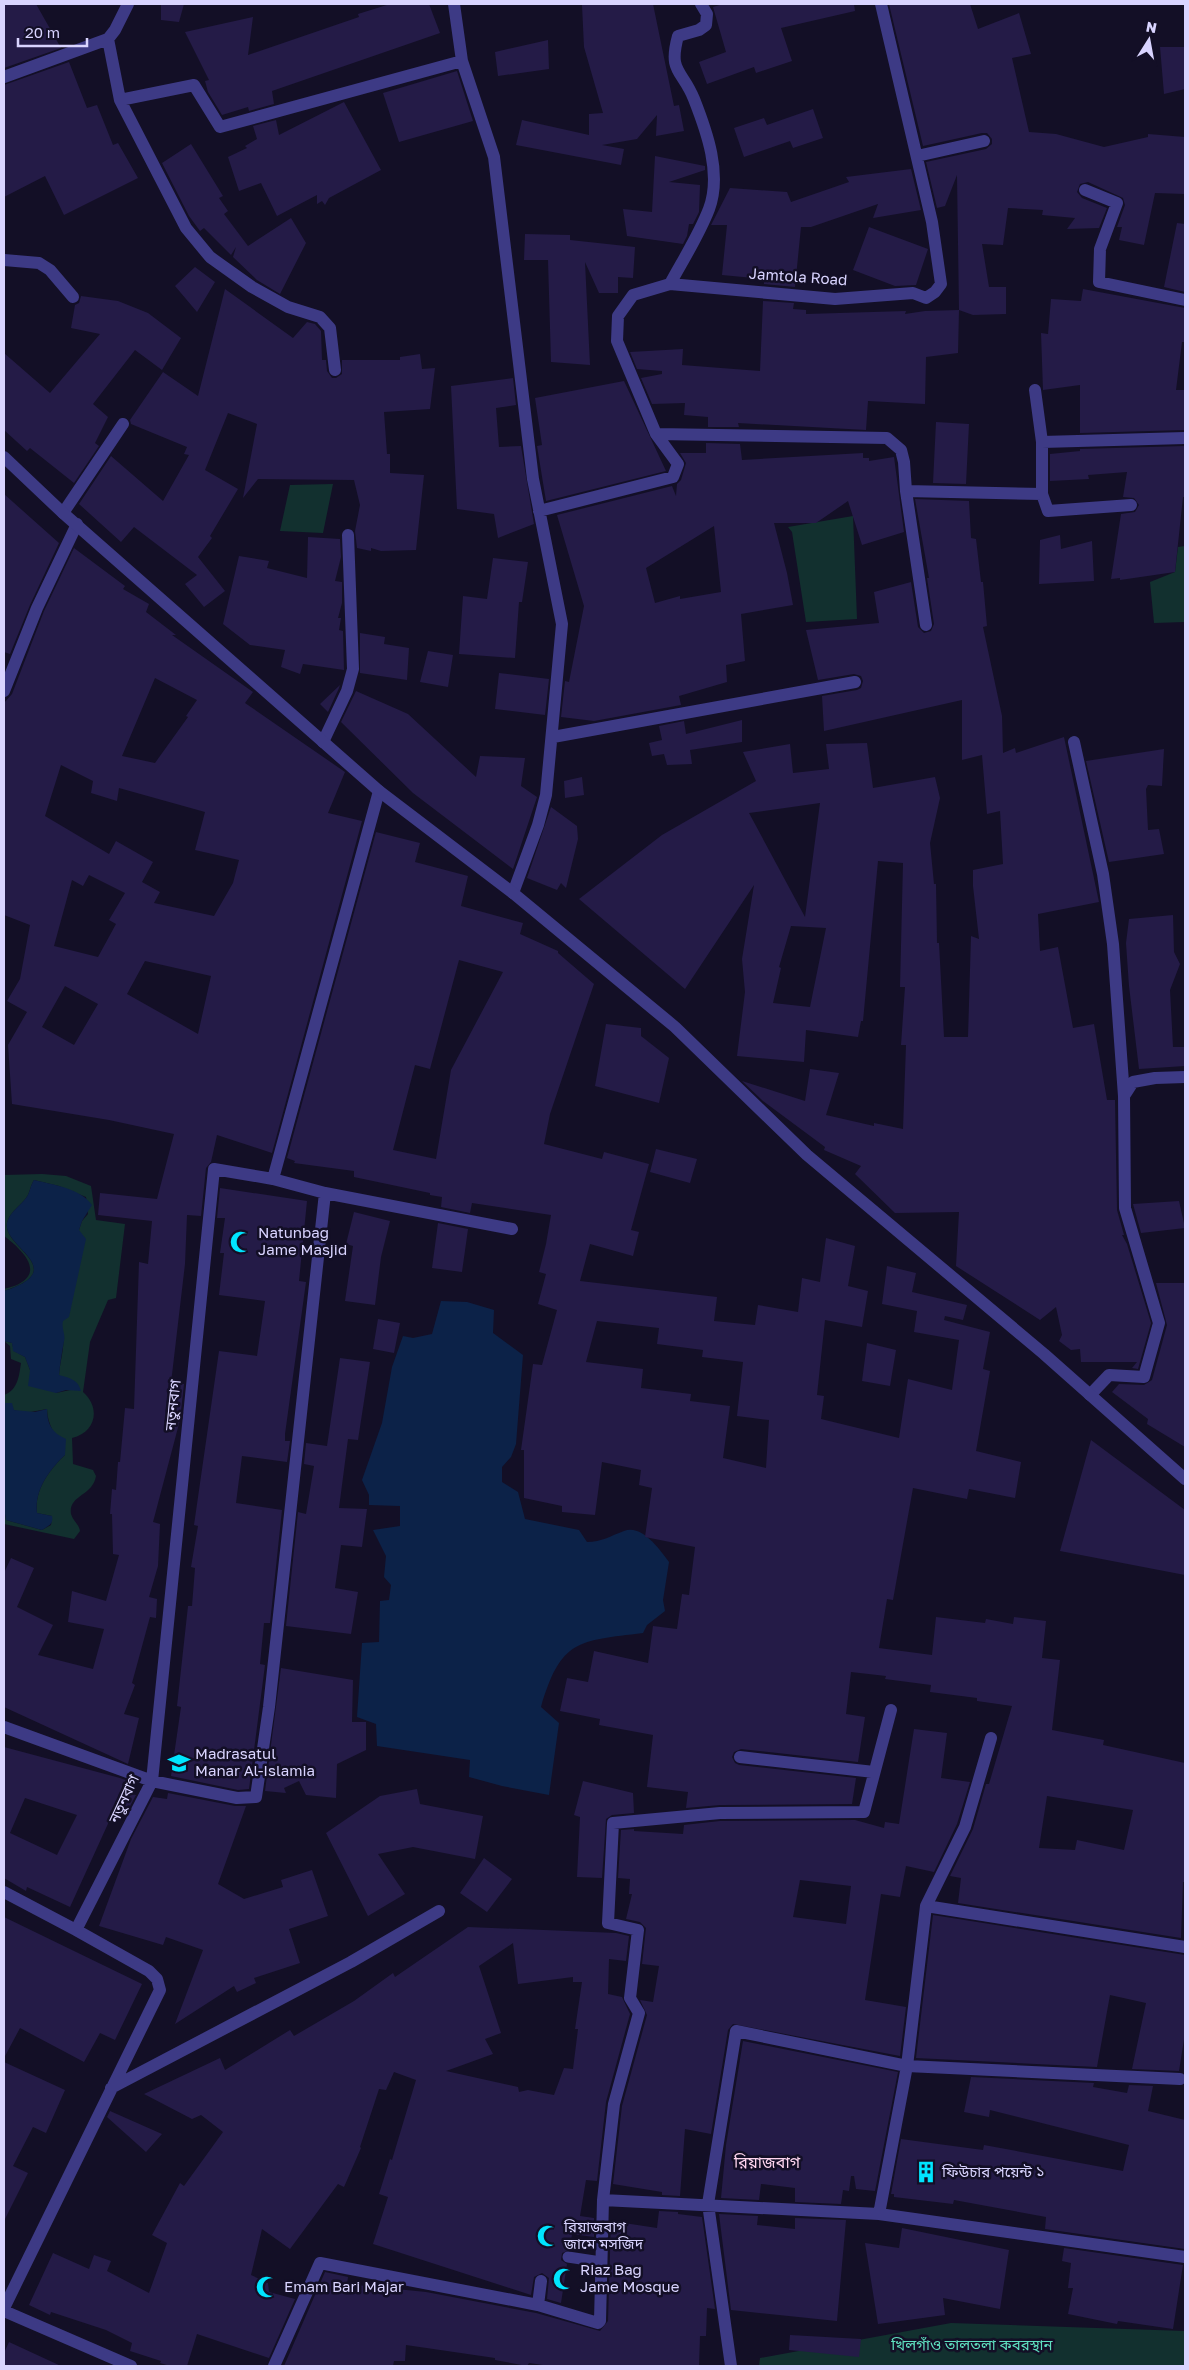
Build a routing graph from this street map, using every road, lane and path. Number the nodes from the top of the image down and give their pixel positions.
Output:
1 (128, 4) edge
2 (454, 4) edge
3 (702, 4) edge
4 (881, 4) edge
5 (108, 39) junction
6 (462, 60) junction
7 (4, 77) edge
8 (120, 100) junction
9 (984, 142) dead end
10 (917, 156) junction
11 (1084, 190) dead end
12 (4, 260) edge
13 (670, 284) junction
14 (73, 297) dead end
15 (1185, 300) edge
16 (335, 370) dead end
17 (1036, 390) dead end
18 (123, 424) dead end
19 (656, 434) junction
20 (1185, 438) edge
21 (1042, 442) junction
22 (4, 457) edge
23 (906, 491) junction
24 (1042, 494) junction
25 (1131, 505) dead end
26 (539, 511) junction
27 (64, 513) junction
28 (77, 524) junction
29 (348, 535) dead end
30 (926, 625) dead end
31 (855, 682) dead end
32 (4, 691) edge
33 (553, 737) junction
34 (323, 742) junction
35 (1074, 742) dead end
36 (379, 791) junction
37 (512, 893) junction
38 (1185, 1077) edge
39 (1124, 1096) junction
40 (273, 1179) junction
41 (325, 1193) junction
42 (512, 1229) dead end
43 (1090, 1395) junction
44 (1185, 1479) edge
45 (891, 1710) dead end
46 (4, 1727) edge
47 (991, 1738) dead end
48 (740, 1757) dead end
49 (874, 1772) junction
50 (152, 1781) junction
51 (4, 1892) edge
52 (926, 1906) junction
53 (439, 1911) dead end
54 (76, 1930) junction
55 (1185, 1947) edge
56 (907, 2066) junction
57 (1180, 2079) dead end
58 (111, 2088) junction
59 (603, 2200) junction
60 (708, 2204) junction
61 (879, 2214) junction
62 (568, 2257) dead end
63 (1185, 2257) edge
64 (601, 2262) junction
65 (541, 2281) dead end
66 (538, 2305) junction
67 (4, 2310) edge
68 (131, 2366) edge
69 (274, 2366) edge
70 (731, 2366) edge

1 - 5 street
2 - 6 street
3 - 13 street
4 - 10 street, Jamtola Road
5 - 7 street
5 - 8 street
6 - 8 street
6 - 26 street
8 - 16 street
9 - 10 street
10 - 13 street, Jamtola Road
11 - 15 street
12 - 14 street
13 - 19 street, Jamtola Road
17 - 21 street
18 - 27 street
19 - 23 street
19 - 26 street, Jamtola Road
20 - 21 street
21 - 24 street
22 - 27 street
23 - 24 street
23 - 30 street
24 - 25 street
26 - 33 street
27 - 28 street
28 - 32 street
28 - 34 street
29 - 34 street
31 - 33 street
33 - 37 street
34 - 36 street
35 - 39 street
36 - 37 street
36 - 40 street
37 - 43 street
38 - 39 street
39 - 43 street
40 - 41 street, নতুনবাগ
40 - 50 street, নতুনবাগ
41 - 42 street, নতুনবাগ
41 - 50 street
43 - 44 street
45 - 49 street
46 - 50 street
47 - 52 street
48 - 49 street
49 - 59 street
50 - 54 street, নতুনবাগ
51 - 54 street
52 - 55 street
52 - 56 street
53 - 58 street
54 - 58 street
56 - 57 street
56 - 60 street
56 - 61 street
58 - 67 street
59 - 60 street
59 - 64 street
60 - 61 street
60 - 70 street
61 - 63 street
62 - 64 lane
64 - 66 street
65 - 66 street
66 - 69 street
67 - 68 street

